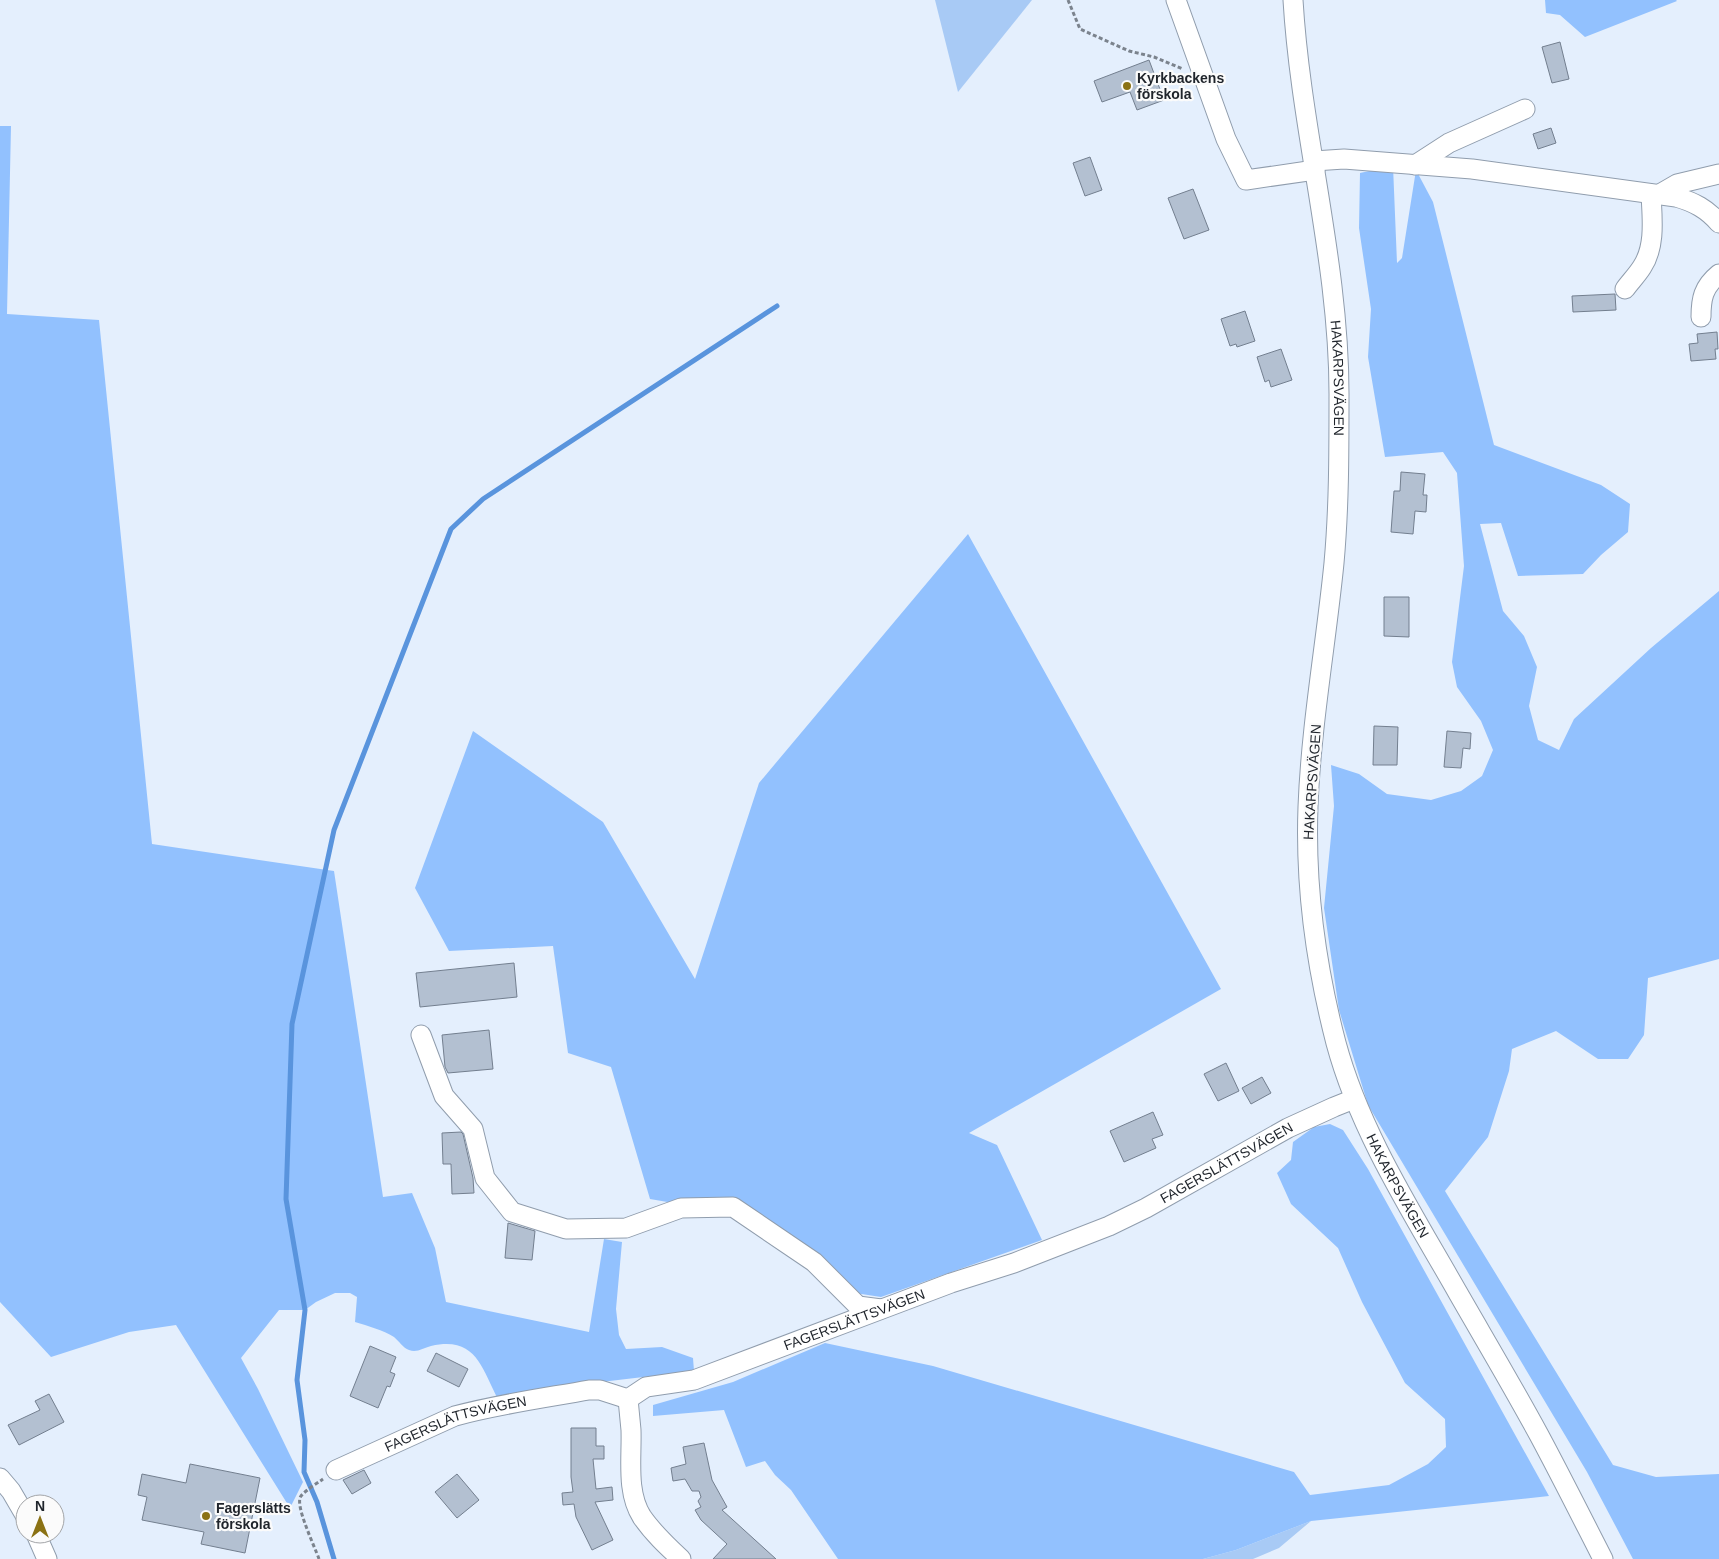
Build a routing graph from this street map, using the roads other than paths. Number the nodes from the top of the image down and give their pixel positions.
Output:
1 (1176, 0) edge
2 (1293, 0) edge
3 (1525, 109) dead end
4 (1314, 165) junction
5 (1415, 165) junction
6 (1719, 174) edge
7 (1655, 194) junction
8 (1719, 223) edge
9 (1719, 274) edge
10 (1625, 289) dead end
11 (1701, 317) dead end
12 (421, 1035) dead end
13 (1354, 1099) junction
14 (882, 1309) junction
15 (628, 1399) junction
16 (329, 1475) road end
17 (0, 1478) edge
18 (15, 1499) edge
19 (40, 1544) edge
20 (47, 1559) edge
21 (681, 1559) edge
22 (1603, 1559) edge

1 - 4 street
2 - 4 street, HAKARPSVÄGEN
3 - 5 street
4 - 5 street
4 - 13 street, HAKARPSVÄGEN
5 - 7 street
6 - 7 street
7 - 8 street
7 - 10 street
9 - 11 street
12 - 14 street
13 - 14 street, FAGERSLÄTTSVÄGEN
13 - 22 street, HAKARPSVÄGEN
14 - 15 street, FAGERSLÄTTSVÄGEN
15 - 16 street, FAGERSLÄTTSVÄGEN
15 - 21 street
17 - 18 street
19 - 20 street

